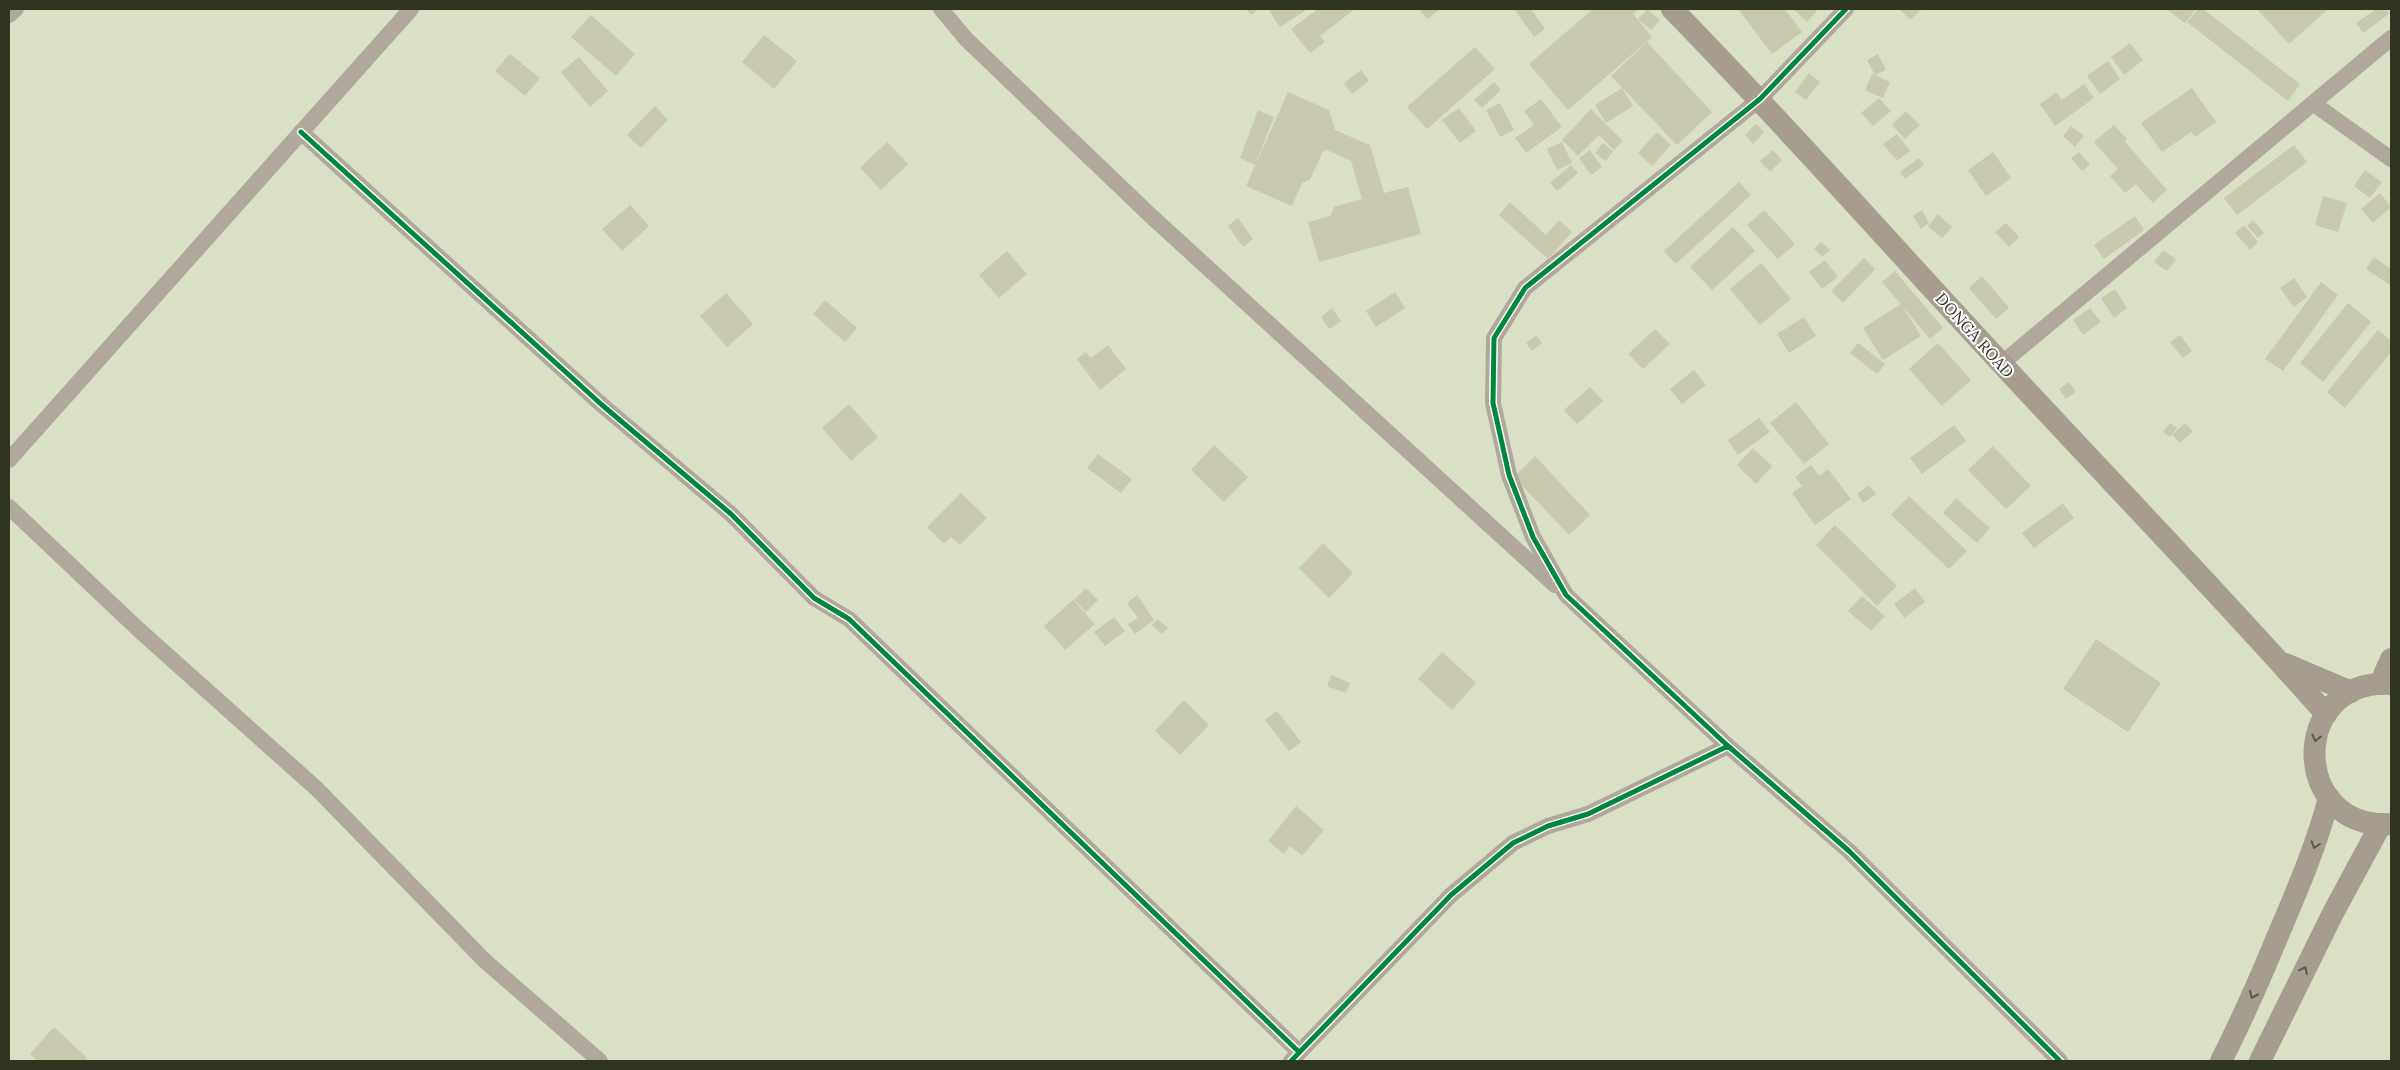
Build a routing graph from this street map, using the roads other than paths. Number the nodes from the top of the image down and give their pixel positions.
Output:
1 (16, 9) edge
2 (411, 9) edge
3 (941, 9) edge
4 (1672, 9) edge
5 (1846, 9) edge
6 (9, 15) edge
7 (2391, 38) edge
8 (1760, 99) junction
9 (2314, 104) junction
10 (301, 132) junction
11 (2391, 159) edge
12 (2001, 364) junction
13 (9, 460) edge
14 (9, 507) edge
15 (1566, 595) junction
16 (2391, 659) edge
17 (2279, 661) junction
18 (2386, 684) edge
19 (2351, 692) junction
20 (2326, 714) junction
21 (1728, 746) junction
22 (2329, 798) junction
23 (2386, 824) edge
24 (1295, 1057) edge
25 (600, 1061) edge
26 (2060, 1061) edge
27 (2221, 1061) edge
28 (2260, 1061) edge

1 - 6 street
2 - 10 street
3 - 15 street
4 - 8 street, DONGA ROAD
5 - 8 street
7 - 9 street
8 - 12 street, DONGA ROAD
8 - 15 street
9 - 11 street
9 - 12 street
10 - 13 street
10 - 24 street
12 - 17 street, DONGA ROAD
14 - 25 street
15 - 21 street
16 - 18 street
17 - 19 street
17 - 20 street, DONGA ROAD
18 - 19 street
19 - 20 street
20 -> 22 street
21 - 24 street
21 - 26 street
22 - 23 street
22 -> 27 street
28 -> 23 street

